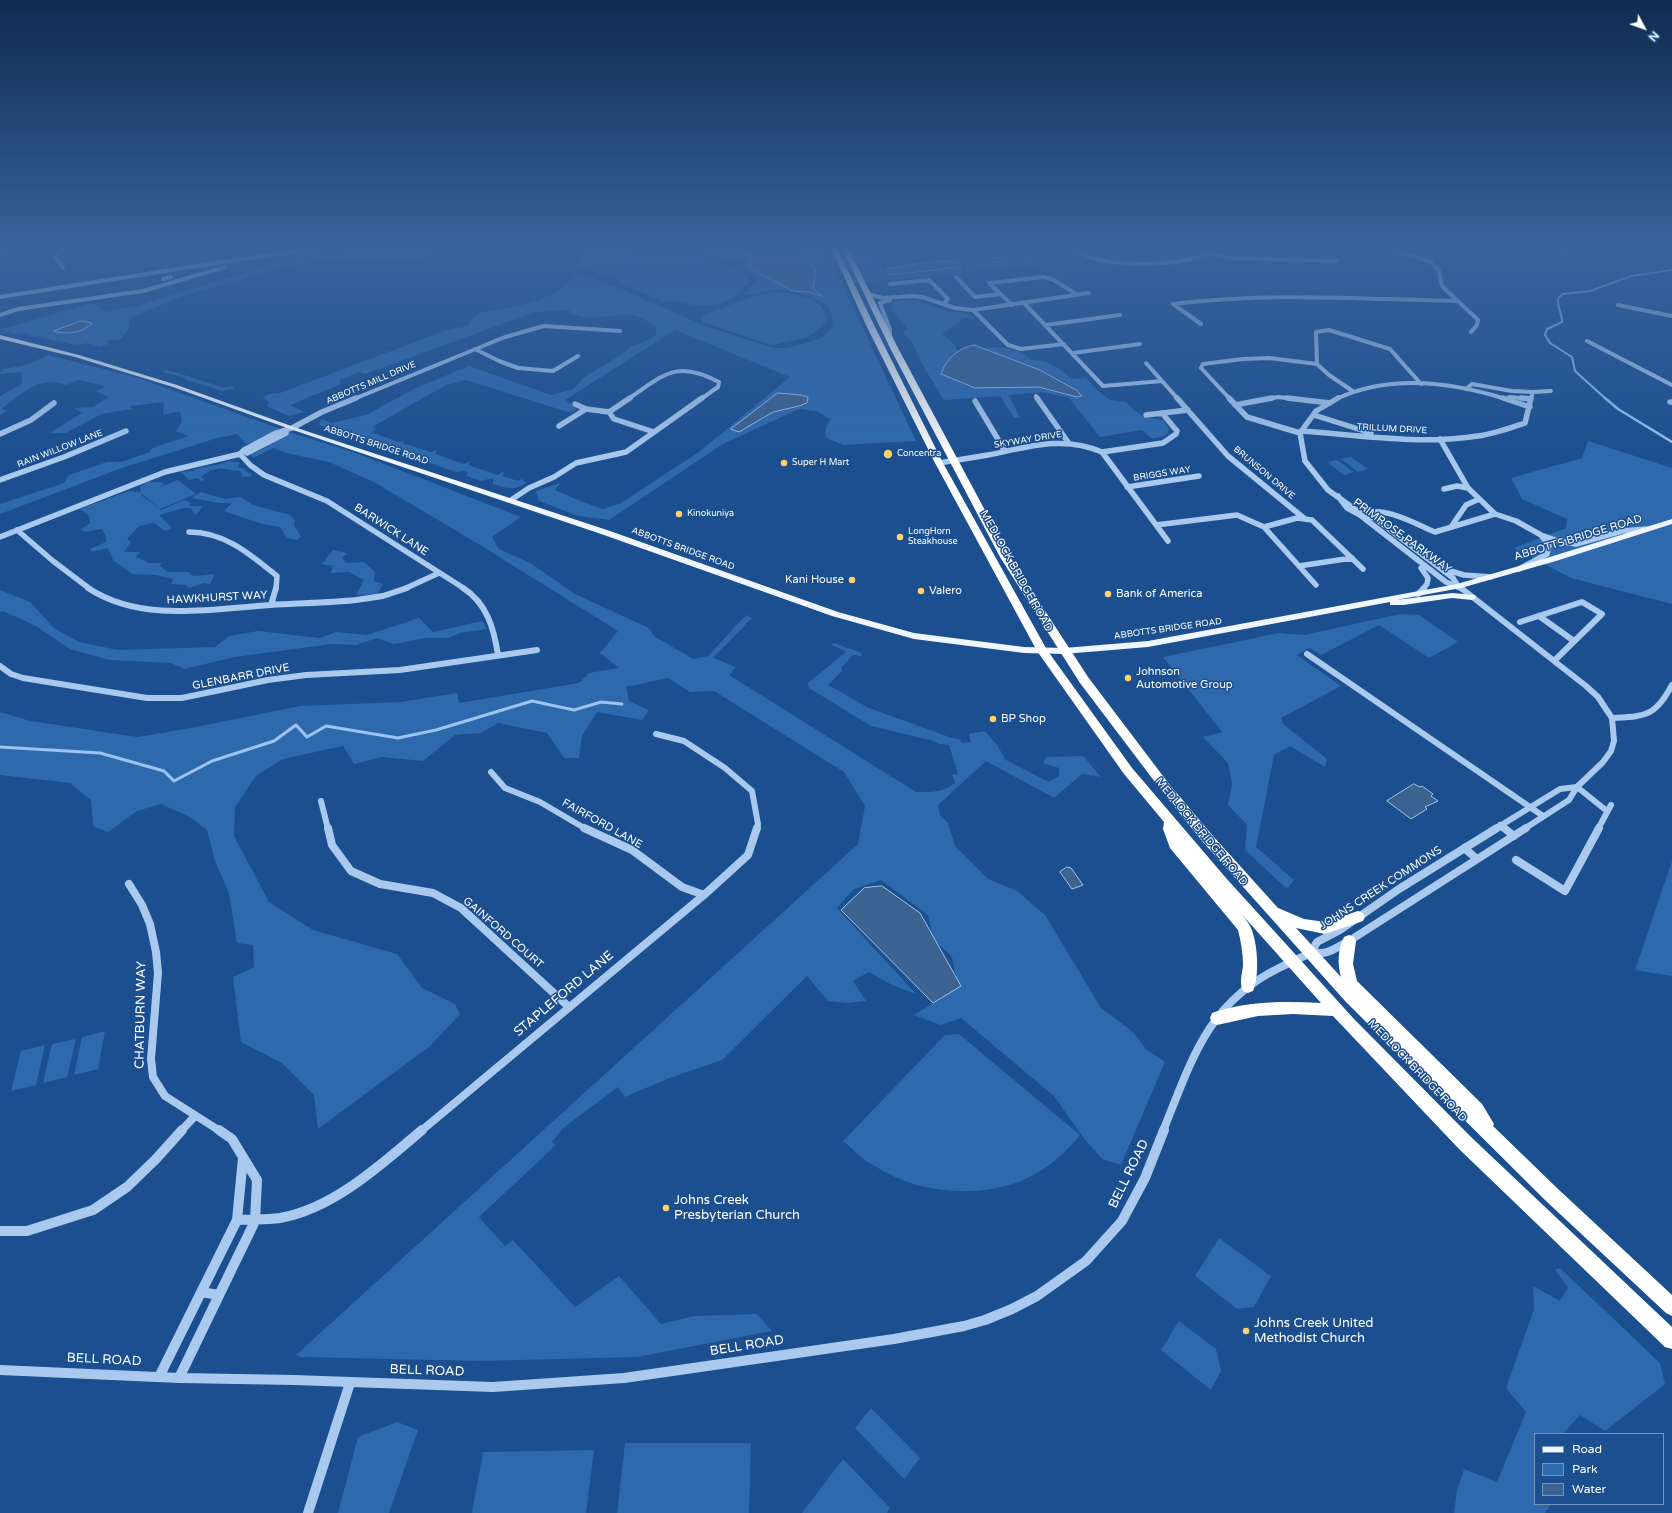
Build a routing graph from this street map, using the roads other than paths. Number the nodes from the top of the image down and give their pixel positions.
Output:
1 (867, 319) edge
2 (880, 319) edge
3 (885, 319) edge
4 (981, 319) edge
5 (1040, 319) edge
6 (1093, 319) edge
7 (1193, 319) edge
8 (1476, 319) edge
9 (1201, 324) dead end
10 (1046, 325) junction
11 (620, 331) dead end
12 (1471, 332) dead end
13 (0, 336) edge
14 (890, 340) junction
15 (1587, 341) dead end
16 (1064, 344) junction
17 (1140, 344) dead end
18 (475, 349) junction
19 (1073, 353) junction
20 (578, 356) dead end
21 (1146, 363) dead end
22 (1317, 364) junction
23 (1646, 370) junction
24 (1636, 372) dead end
25 (1162, 381) junction
26 (1421, 384) junction
27 (1672, 384) edge
28 (1466, 389) junction
29 (1551, 391) dead end
30 (1354, 392) junction
31 (1533, 392) junction
32 (1036, 396) dead end
33 (1496, 396) junction
34 (1531, 399) junction
35 (975, 401) dead end
36 (54, 403) dead end
37 (1330, 403) junction
38 (575, 404) dead end
39 (1235, 405) junction
40 (1530, 407) junction
41 (586, 409) junction
42 (1188, 410) junction
43 (609, 412) junction
44 (1162, 413) junction
45 (1146, 415) dead end
46 (1314, 415) junction
47 (559, 426) dead end
48 (292, 428) junction
49 (126, 431) dead end
50 (654, 432) junction
51 (1301, 432) junction
52 (0, 434) edge
53 (1383, 437) junction
54 (1440, 439) junction
55 (1068, 442) junction
56 (1005, 451) junction
57 (1102, 452) junction
58 (240, 454) junction
59 (954, 460) junction
60 (939, 463) junction
61 (1199, 476) dead end
62 (0, 480) edge
63 (1127, 487) junction
64 (1468, 488) junction
65 (1444, 489) dead end
66 (1338, 496) junction
67 (1480, 499) junction
68 (511, 500) junction
69 (1363, 514) junction
70 (1495, 514) junction
71 (1305, 519) junction
72 (1672, 521) edge
73 (1156, 525) junction
74 (1264, 527) junction
75 (1451, 527) junction
76 (1388, 528) junction
77 (1647, 529) junction
78 (17, 530) junction
79 (1379, 531) junction
80 (189, 532) dead end
81 (1541, 535) junction
82 (0, 537) edge
83 (1168, 541) dead end
84 (1406, 552) junction
85 (1352, 558) junction
86 (1434, 564) junction
87 (1299, 566) junction
88 (1363, 569) dead end
89 (1519, 569) junction
90 (439, 572) junction
91 (1491, 577) junction
92 (1316, 585) dead end
93 (1458, 586) junction
94 (1418, 594) junction
95 (1472, 597) junction
96 (1377, 602) junction
97 (271, 605) junction
98 (1539, 616) junction
99 (1520, 622) dead end
100 (1574, 641) junction
101 (537, 650) dead end
102 (1042, 651) junction
103 (1064, 651) junction
104 (1307, 654) dead end
105 (498, 655) junction
106 (1554, 661) junction
107 (0, 666) edge
108 (1672, 685) edge
109 (1612, 718) junction
110 (656, 734) dead end
111 (491, 772) dead end
112 (1577, 787) junction
113 (321, 801) dead end
114 (1530, 807) junction
115 (1543, 816) junction
116 (1170, 820) junction
117 (1500, 825) junction
118 (1514, 836) junction
119 (1464, 848) junction
120 (1477, 859) junction
121 (1516, 860) dead end
122 (129, 884) dead end
123 (704, 895) junction
124 (1273, 911) junction
125 (1358, 917) junction
126 (1349, 941) junction
127 (1311, 953) junction
128 (1292, 962) junction
129 (1248, 987) junction
130 (569, 1007) junction
131 (1336, 1010) junction
132 (1217, 1018) junction
133 (195, 1116) junction
134 (1498, 1143) junction
135 (243, 1158) junction
136 (237, 1220) junction
137 (255, 1221) junction
138 (0, 1231) edge
139 (201, 1292) junction
140 (219, 1295) junction
141 (1672, 1307) edge
142 (1672, 1340) edge
143 (0, 1370) edge
144 (159, 1377) junction
145 (179, 1378) junction
146 (350, 1383) junction
147 (308, 1513) edge

1 - 60 highway, MEDLOCK BRIDGE ROAD
2 - 14 highway, MEDLOCK BRIDGE ROAD
3 - 14 street, MEDLOCK BRIDGE ROAD
4 - 16 street
5 - 10 street
6 - 10 street
7 - 9 street
8 - 12 street
10 - 16 street
11 - 18 street, ABBOTTS MILL DRIVE
13 - 48 main road, ABBOTTS BRIDGE ROAD
14 - 59 highway, MEDLOCK BRIDGE ROAD
15 - 23 street
16 - 19 street
17 - 19 street
18 - 20 street
18 - 48 street, ABBOTTS MILL DRIVE
19 - 25 street
21 - 25 street, BRUNSON DRIVE
22 - 26 street
22 - 30 street
22 - 39 street, TRILLUM DRIVE
23 - 24 street
23 - 27 street
25 - 42 street, BRUNSON DRIVE
26 - 28 street
26 - 30 street
28 - 31 street
28 - 33 street
29 - 31 street
30 - 37 street
31 - 34 street, TRILLUM DRIVE
32 - 55 street
33 - 34 street
33 - 40 street
34 - 40 street, TRILLUM DRIVE
35 - 56 street
36 - 52 street
37 - 39 street
37 - 46 street
38 - 41 street
39 - 51 street, TRILLUM DRIVE
40 - 54 street, TRILLUM DRIVE
41 - 43 street
41 - 47 street
42 - 44 street
42 - 71 street, BRUNSON DRIVE
43 - 50 street
43 - 50 street
44 - 45 street
44 - 57 street
46 - 51 street
46 - 53 street
48 - 58 street
48 - 68 main road, ABBOTTS BRIDGE ROAD
49 - 62 street, RAIN WILLOW LANE
50 - 68 street
51 - 53 street, TRILLUM DRIVE
51 - 66 street, PRIMROSE PARKWAY
53 - 54 street, TRILLUM DRIVE
54 - 64 street
55 - 56 street, SKYWAY DRIVE
55 - 57 street, SKYWAY DRIVE
56 - 59 street, SKYWAY DRIVE
57 - 63 street
58 - 78 street
58 - 90 street, BARWICK LANE
59 - 60 street, SKYWAY DRIVE
59 - 103 highway, MEDLOCK BRIDGE ROAD
60 - 102 highway, MEDLOCK BRIDGE ROAD
61 - 63 street, BRIGGS WAY
63 - 73 street
64 - 65 street
64 - 67 street
66 - 69 street, PRIMROSE PARKWAY
66 - 69 street, PRIMROSE PARKWAY
67 - 70 street
67 - 75 street
68 - 102 main road, ABBOTTS BRIDGE ROAD
69 - 75 street
69 - 76 street, PRIMROSE PARKWAY
69 - 79 street, PRIMROSE PARKWAY
70 - 75 street
70 - 81 street
71 - 74 street
71 - 85 street, BRUNSON DRIVE
72 - 77 main road, ABBOTTS BRIDGE ROAD
73 - 74 street
73 - 83 street
74 - 87 street
76 - 79 street
76 - 86 street, PRIMROSE PARKWAY
77 - 81 street
77 - 89 main road, ABBOTTS BRIDGE ROAD
78 - 82 street
78 - 97 street, HAWKHURST WAY
79 - 84 street, PRIMROSE PARKWAY
80 - 97 street
81 - 89 street
84 - 93 street, PRIMROSE PARKWAY
84 - 94 street
85 - 87 street
85 - 88 street, BRUNSON DRIVE
86 - 91 street, ABBOTTS BRIDGE ROAD
86 - 93 street, PRIMROSE PARKWAY
87 - 92 street
89 - 91 main road, ABBOTTS BRIDGE ROAD
90 - 97 street, HAWKHURST WAY
90 - 105 street, BARWICK LANE
91 - 93 main road, ABBOTTS BRIDGE ROAD
93 - 94 main road, ABBOTTS BRIDGE ROAD
93 - 95 street
94 - 96 main road, ABBOTTS BRIDGE ROAD
95 - 96 main road, ABBOTTS BRIDGE ROAD
95 - 106 street
96 - 103 main road, ABBOTTS BRIDGE ROAD
98 - 99 street
98 - 100 street
98 - 100 street
100 - 106 street
101 - 105 street, GLENBARR DRIVE
102 - 103 main road, ABBOTTS BRIDGE ROAD
102 - 116 highway, MEDLOCK BRIDGE ROAD
103 - 124 highway, MEDLOCK BRIDGE ROAD
104 - 114 street
105 - 107 street, GLENBARR DRIVE
106 - 109 street
108 - 109 street
109 - 112 street
110 - 123 street, STAPLEFORD LANE
111 - 123 street, FAIRFORD LANE
112 - 114 street, JOHNS CREEK COMMONS
112 - 115 street
112 - 121 street
113 - 130 street, GAINFORD COURT
114 - 115 street
114 - 117 street, JOHNS CREEK COMMONS
115 - 118 street
116 - 128 highway, MEDLOCK BRIDGE ROAD
116 - 129 highway
117 - 118 street
117 - 119 street, JOHNS CREEK COMMONS
118 - 120 street
119 - 120 street
119 - 125 street, JOHNS CREEK COMMONS
120 - 126 street
122 - 133 street, CHATBURN WAY
123 - 130 street, STAPLEFORD LANE
124 - 125 highway
124 - 127 highway, MEDLOCK BRIDGE ROAD
125 - 127 street, JOHNS CREEK COMMONS
126 - 127 street
126 - 134 highway
127 - 128 street, BELL ROAD
127 - 134 highway, MEDLOCK BRIDGE ROAD
128 - 129 street, BELL ROAD
128 - 131 highway, MEDLOCK BRIDGE ROAD
129 - 132 street, BELL ROAD
130 - 137 street, STAPLEFORD LANE
131 - 132 highway
131 - 142 highway, MEDLOCK BRIDGE ROAD
132 - 146 street, BELL ROAD
133 - 135 street, CHATBURN WAY
133 - 138 street
134 - 141 highway, MEDLOCK BRIDGE ROAD
135 - 136 street
135 - 137 street, CHATBURN WAY
136 - 137 street, STAPLEFORD LANE
136 - 139 street
137 - 140 street, CHATBURN WAY
139 - 140 street
139 - 144 street
140 - 145 street, CHATBURN WAY
143 - 144 street, BELL ROAD
144 - 145 street, BELL ROAD
145 - 146 street, BELL ROAD
146 - 147 street

